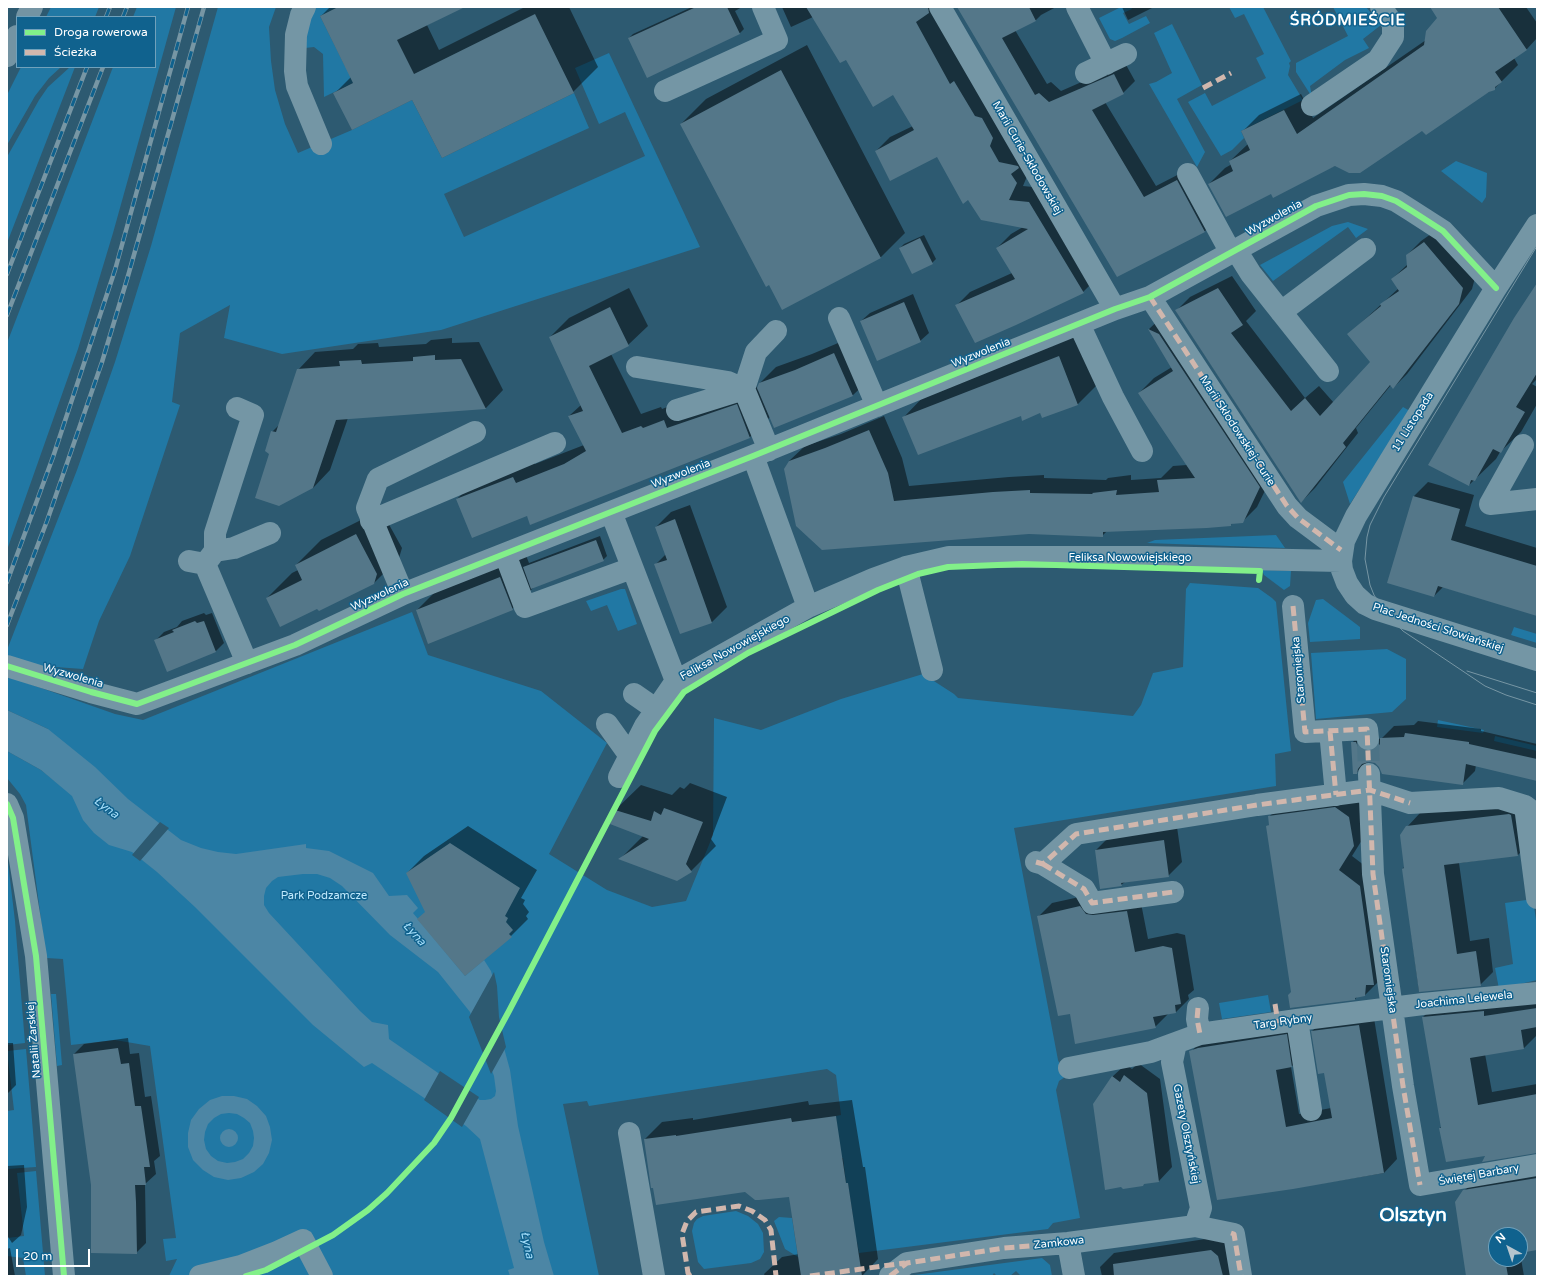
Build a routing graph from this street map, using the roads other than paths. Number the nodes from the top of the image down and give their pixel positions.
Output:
1 (32, 7) edge
2 (305, 7) edge
3 (763, 7) edge
4 (940, 7) edge
5 (1077, 7) edge
6 (1381, 7) edge
7 (28, 16) edge
8 (16, 38) edge
9 (1126, 54) dead end
10 (7, 56) edge
11 (1106, 64) junction
12 (1086, 73) dead end
13 (665, 91) dead end
14 (1312, 105) dead end
15 (321, 144) dead end
16 (1188, 174) dead end
17 (1537, 225) edge
18 (1365, 249) dead end
19 (1234, 252) junction
20 (1496, 288) junction
21 (1150, 297) junction
22 (1115, 309) junction
23 (1281, 312) junction
24 (839, 318) dead end
25 (1079, 324) junction
26 (776, 331) dead end
27 (637, 367) dead end
28 (1328, 371) dead end
29 (744, 389) junction
30 (877, 406) junction
31 (237, 408) dead end
32 (677, 410) dead end
33 (475, 432) dead end
34 (555, 443) dead end
35 (1523, 445) dead end
36 (1142, 451) dead end
37 (761, 453) junction
38 (1537, 499) edge
39 (611, 512) junction
40 (371, 521) junction
41 (270, 533) dead end
42 (505, 554) junction
43 (1341, 555) junction
44 (203, 559) junction
45 (906, 567) junction
46 (632, 568) junction
47 (403, 594) junction
48 (1293, 606) dead end
49 (808, 607) junction
50 (1537, 660) edge
51 (247, 663) junction
52 (9, 667) edge
53 (932, 670) dead end
54 (676, 681) junction
55 (634, 694) dead end
56 (657, 710) junction
57 (607, 724) dead end
58 (1330, 731) junction
59 (1368, 739) dead end
60 (630, 756) junction
61 (619, 777) dead end
62 (1369, 782) junction
63 (1336, 795) junction
64 (10, 811) edge
65 (1531, 811) edge
66 (1173, 892) dead end
67 (1537, 898) edge
68 (1537, 993) edge
69 (1198, 1008) dead end
70 (1392, 1008) junction
71 (1284, 1015) junction
72 (1200, 1034) junction
73 (1176, 1042) junction
74 (1069, 1068) dead end
75 (1311, 1110) dead end
76 (629, 1133) dead end
77 (1537, 1165) edge
78 (1420, 1185) joint
79 (1195, 1226) junction
80 (1068, 1242) junction
81 (64, 1276) edge
82 (200, 1276) edge
83 (322, 1276) edge
84 (654, 1276) edge
85 (890, 1276) edge
86 (1074, 1276) edge
87 (1241, 1276) edge

1 - 7 main road
2 - 15 street
3 - 13 street
4 - 22 street, Marii Curie-Skłodowskiej
5 - 11 street
6 - 14 street
8 - 10 main road
9 - 11 street
11 - 12 street
16 - 19 street
17 - 20 street, 11 Listopada
18 - 23 street
19 - 20 street, Wyzwolenia
19 - 21 street, Wyzwolenia
19 - 23 street
20 - 43 street, 11 Listopada
21 - 22 street, Wyzwolenia
21 - 43 street, Marii Skłodowskiej-Curie
22 - 25 street, Wyzwolenia
23 - 28 street
24 - 30 street
25 - 30 street, Wyzwolenia
25 - 36 street
26 - 29 street
27 - 29 street
29 - 32 street
29 - 37 street
30 - 37 street, Wyzwolenia
31 - 44 street
33 - 40 street
34 - 40 street
35 - 38 street
37 - 39 street, Wyzwolenia
37 - 49 street
39 - 42 street, Wyzwolenia
39 - 46 street
40 - 47 street
41 - 44 street
42 - 46 street
42 - 47 street, Wyzwolenia
43 - 45 street, Feliksa Nowowiejskiego
43 - 50 street, Plac Jedności Słowiańskiej
44 - 51 street
45 - 49 street, Feliksa Nowowiejskiego
45 - 53 street
46 - 54 street
47 - 51 street, Wyzwolenia
48 - 58 street, Staromiejska
49 - 54 street, Feliksa Nowowiejskiego
51 - 52 street, Wyzwolenia
54 - 56 street, Feliksa Nowowiejskiego
55 - 56 street
56 - 60 street, Feliksa Nowowiejskiego
57 - 60 street
58 - 59 street, Staromiejska
58 - 63 street
60 - 61 street, Feliksa Nowowiejskiego
62 - 63 street
62 - 65 street
62 - 70 street, Staromiejska
63 - 66 street
64 - 81 street, Natalii Żarskiej
65 - 67 street
68 - 70 street, Joachima Lelewela
69 - 72 street
70 - 71 street, Targ Rybny
70 - 78 street, Staromiejska
71 - 72 street, Targ Rybny
71 - 75 street
72 - 73 street, Targ Rybny
73 - 74 street, Targ Rybny
73 - 79 street, Gazety Olsztyńskiej
76 - 84 street
77 - 78 street, Świętej Barbary
79 - 80 street, Zamkowa
79 - 87 street, Zamkowa
80 - 85 street, Zamkowa
80 - 86 street
82 - 83 street

